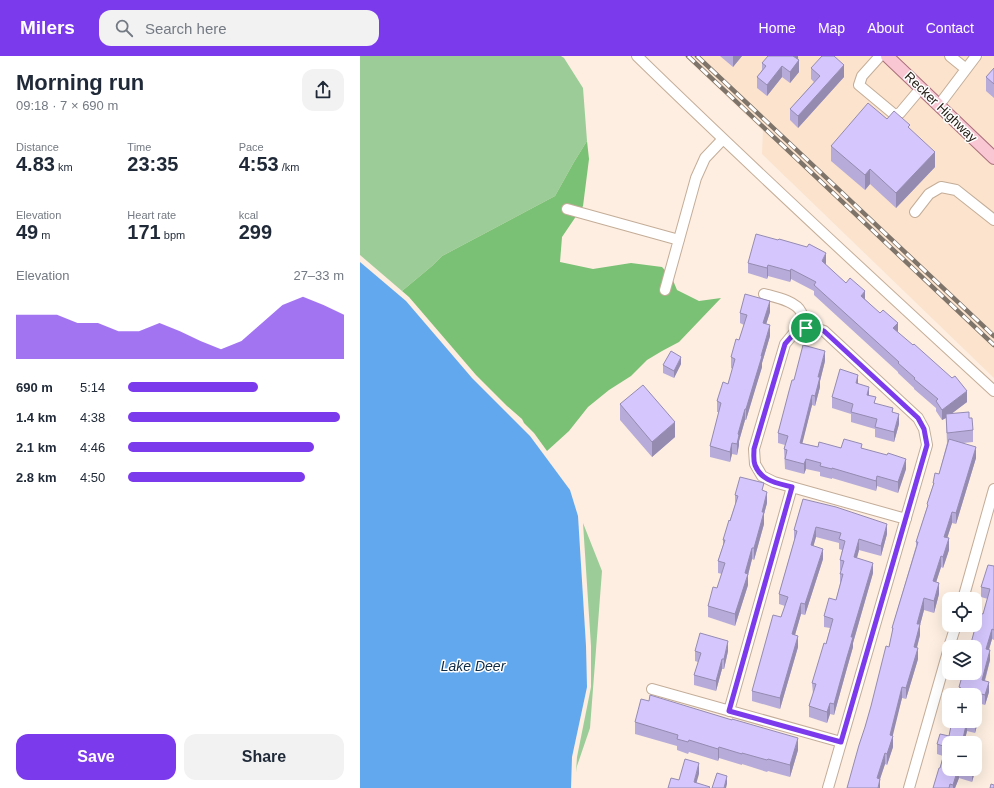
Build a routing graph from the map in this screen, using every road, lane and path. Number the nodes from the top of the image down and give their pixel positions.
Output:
1 (637, 56) edge
2 (880, 56) edge
3 (887, 56) edge
4 (950, 56) edge
5 (976, 56) edge
6 (966, 69) junction
7 (921, 88) junction
8 (939, 105) junction
9 (723, 139) junction
10 (994, 158) edge
11 (566, 209) dead end
12 (915, 212) dead end
13 (994, 220) edge
14 (679, 240) junction
15 (665, 290) dead end
16 (764, 294) dead end
17 (806, 328) junction
18 (994, 392) edge
19 (792, 487) junction
20 (994, 489) edge
21 (906, 519) junction
22 (965, 592) edge
23 (942, 672) edge
24 (652, 689) dead end
25 (729, 711) junction
26 (841, 742) junction
27 (828, 788) edge
28 (909, 788) edge

1 - 9 street
2 - 7 street
3 - 7 main road, Recker Highway
4 - 6 street
5 - 6 street
6 - 8 street
7 - 8 main road, Recker Highway
8 - 10 main road, Recker Highway
9 - 14 street
9 - 18 street
11 - 14 street
12 - 13 street
14 - 15 street
16 - 17 street
17 - 19 street
17 - 21 street
19 - 21 street
19 - 25 street
20 - 22 street
21 - 26 street
23 - 28 street
24 - 25 street
25 - 26 street
26 - 27 street

